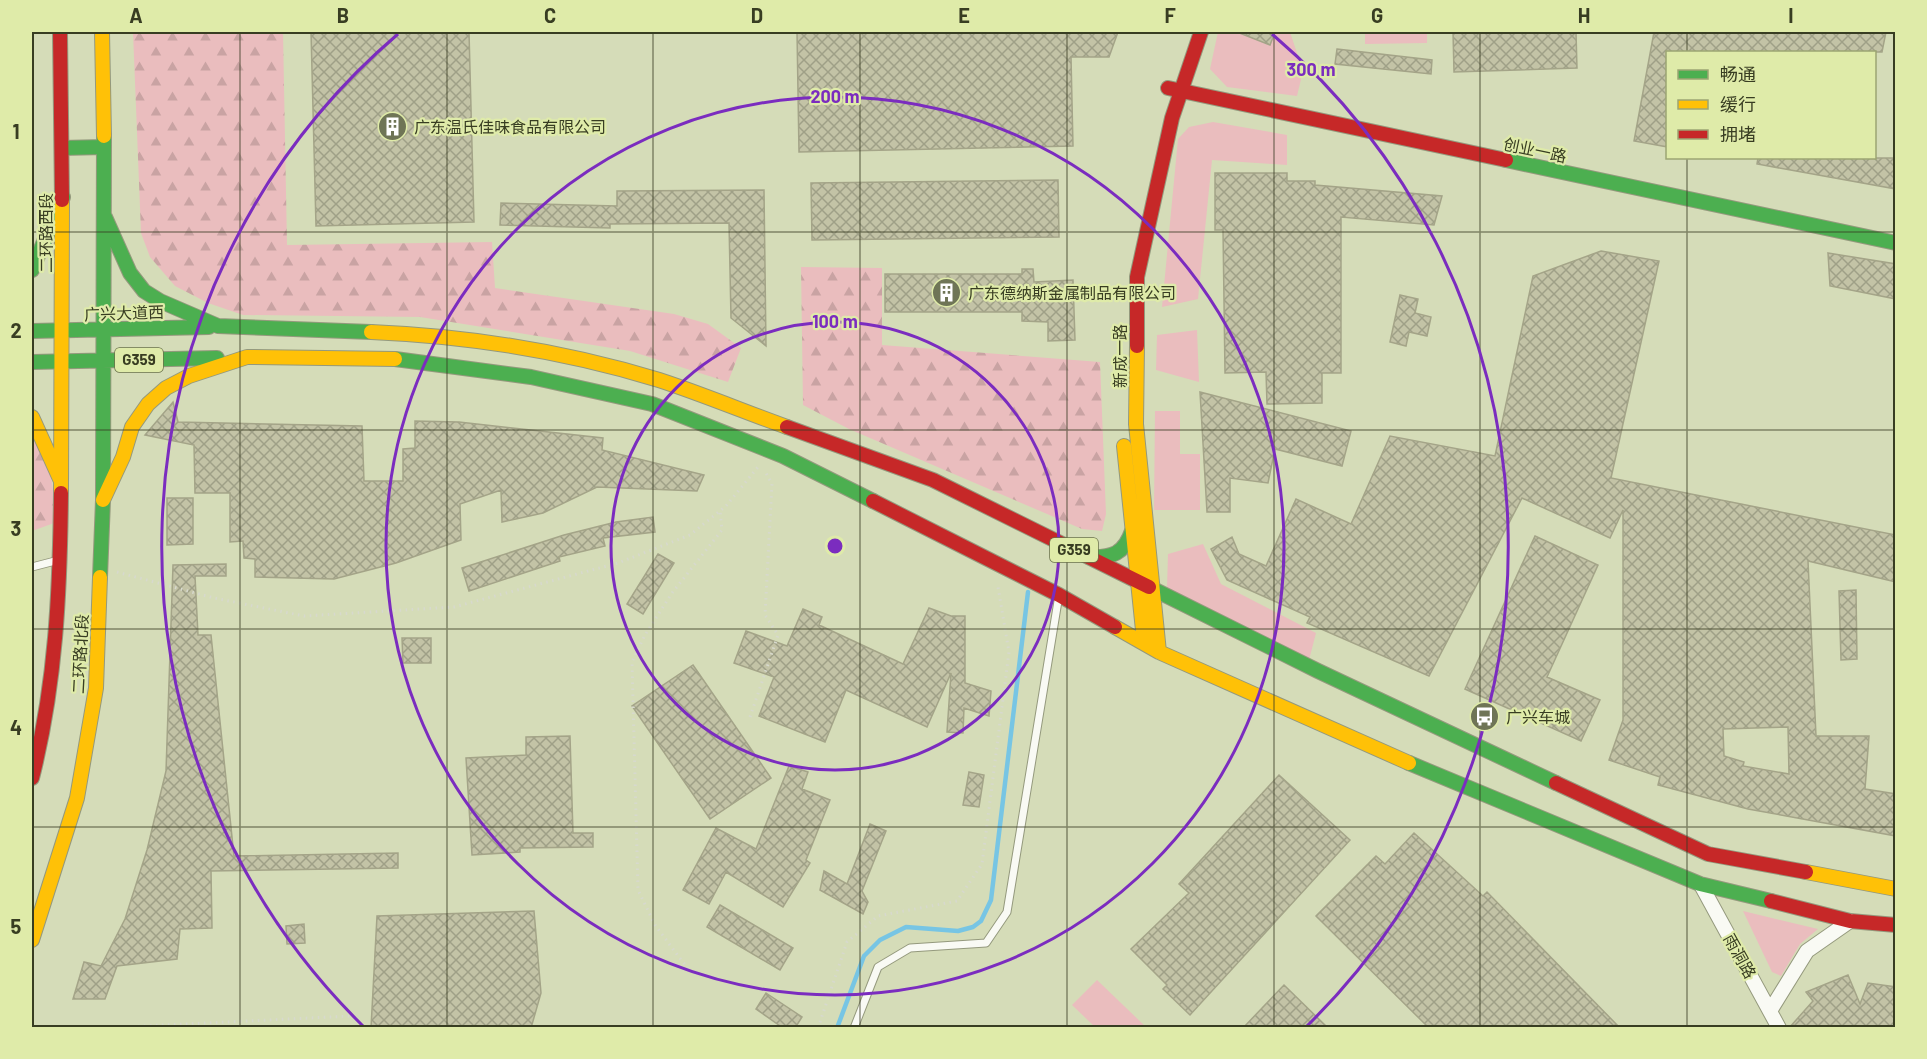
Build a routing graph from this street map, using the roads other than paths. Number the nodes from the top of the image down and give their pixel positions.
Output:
1 (60, 32) edge
2 (102, 32) edge
3 (1187, 32) edge
4 (1201, 32) edge
5 (1196, 45) junction
6 (1174, 90) junction
7 (1216, 99) junction
8 (1168, 137) junction
9 (104, 147) junction
10 (62, 148) junction
11 (63, 197) junction
12 (105, 218) junction
13 (1896, 243) edge
14 (32, 270) edge
15 (218, 326) junction
16 (104, 330) junction
17 (32, 331) edge
18 (62, 331) junction
19 (247, 357) junction
20 (104, 361) junction
21 (32, 362) edge
22 (62, 362) junction
23 (32, 417) edge
24 (61, 481) junction
25 (103, 500) junction
26 (1132, 531) junction
27 (1089, 557) junction
28 (60, 560) junction
29 (32, 567) edge
30 (1137, 581) junction
31 (1152, 589) junction
32 (1059, 595) junction
33 (1145, 644) junction
34 (1159, 652) junction
35 (32, 778) edge
36 (1700, 884) junction
37 (1896, 889) edge
38 (1850, 921) junction
39 (1896, 925) edge
40 (32, 940) edge
41 (1770, 1011) junction
42 (854, 1028) edge
43 (1779, 1028) edge

1 - 10 main road, 二环路西段
2 - 9 main road
3 - 6 main road, 新成一路
4 - 5 main road, 新成一路
5 - 6 main road, 新成一路
5 - 7 main road
6 - 7 main road, 创业一路
6 - 8 main road, 新成一路
6 - 26 main road, 新成一路
7 - 8 main road
7 - 13 main road, 创业一路
8 - 31 main road, 新成一路
9 - 10 main road
9 - 12 main road
10 - 11 main road, 二环路西段
11 - 14 main road
11 - 18 main road, 二环路西段
12 - 15 main road
12 - 16 main road
15 - 16 main road, 广兴大道西 / G359
15 - 27 main road, G359
16 - 18 main road, 广兴大道西 / G359
16 - 20 main road
17 - 18 main road, 广兴大道西 / G359
18 - 22 main road, 二环路西段
19 - 20 main road, G359
19 - 25 main road
19 - 32 main road, G359
20 - 22 main road, G359
20 - 25 main road, 二环路北段
21 - 22 main road, G359
22 - 24 main road, 二环路北段
23 - 24 main road
24 - 28 main road, 二环路北段
25 - 40 main road, 二环路北段
26 - 27 main road
26 - 30 main road, 新成一路
27 - 30 main road, G359
28 - 29 lane
28 - 35 main road, 二环路北段
30 - 31 main road, G359
30 - 33 main road, 新成一路
31 - 34 main road, 新成一路
31 - 37 main road, G359
32 - 33 main road, G359
32 - 42 lane
33 - 34 main road, G359
34 - 36 main road, G359
36 - 38 main road, G359
36 - 41 street, 雨洞路
38 - 39 main road, G359
38 - 41 street
41 - 43 street, 雨洞路

